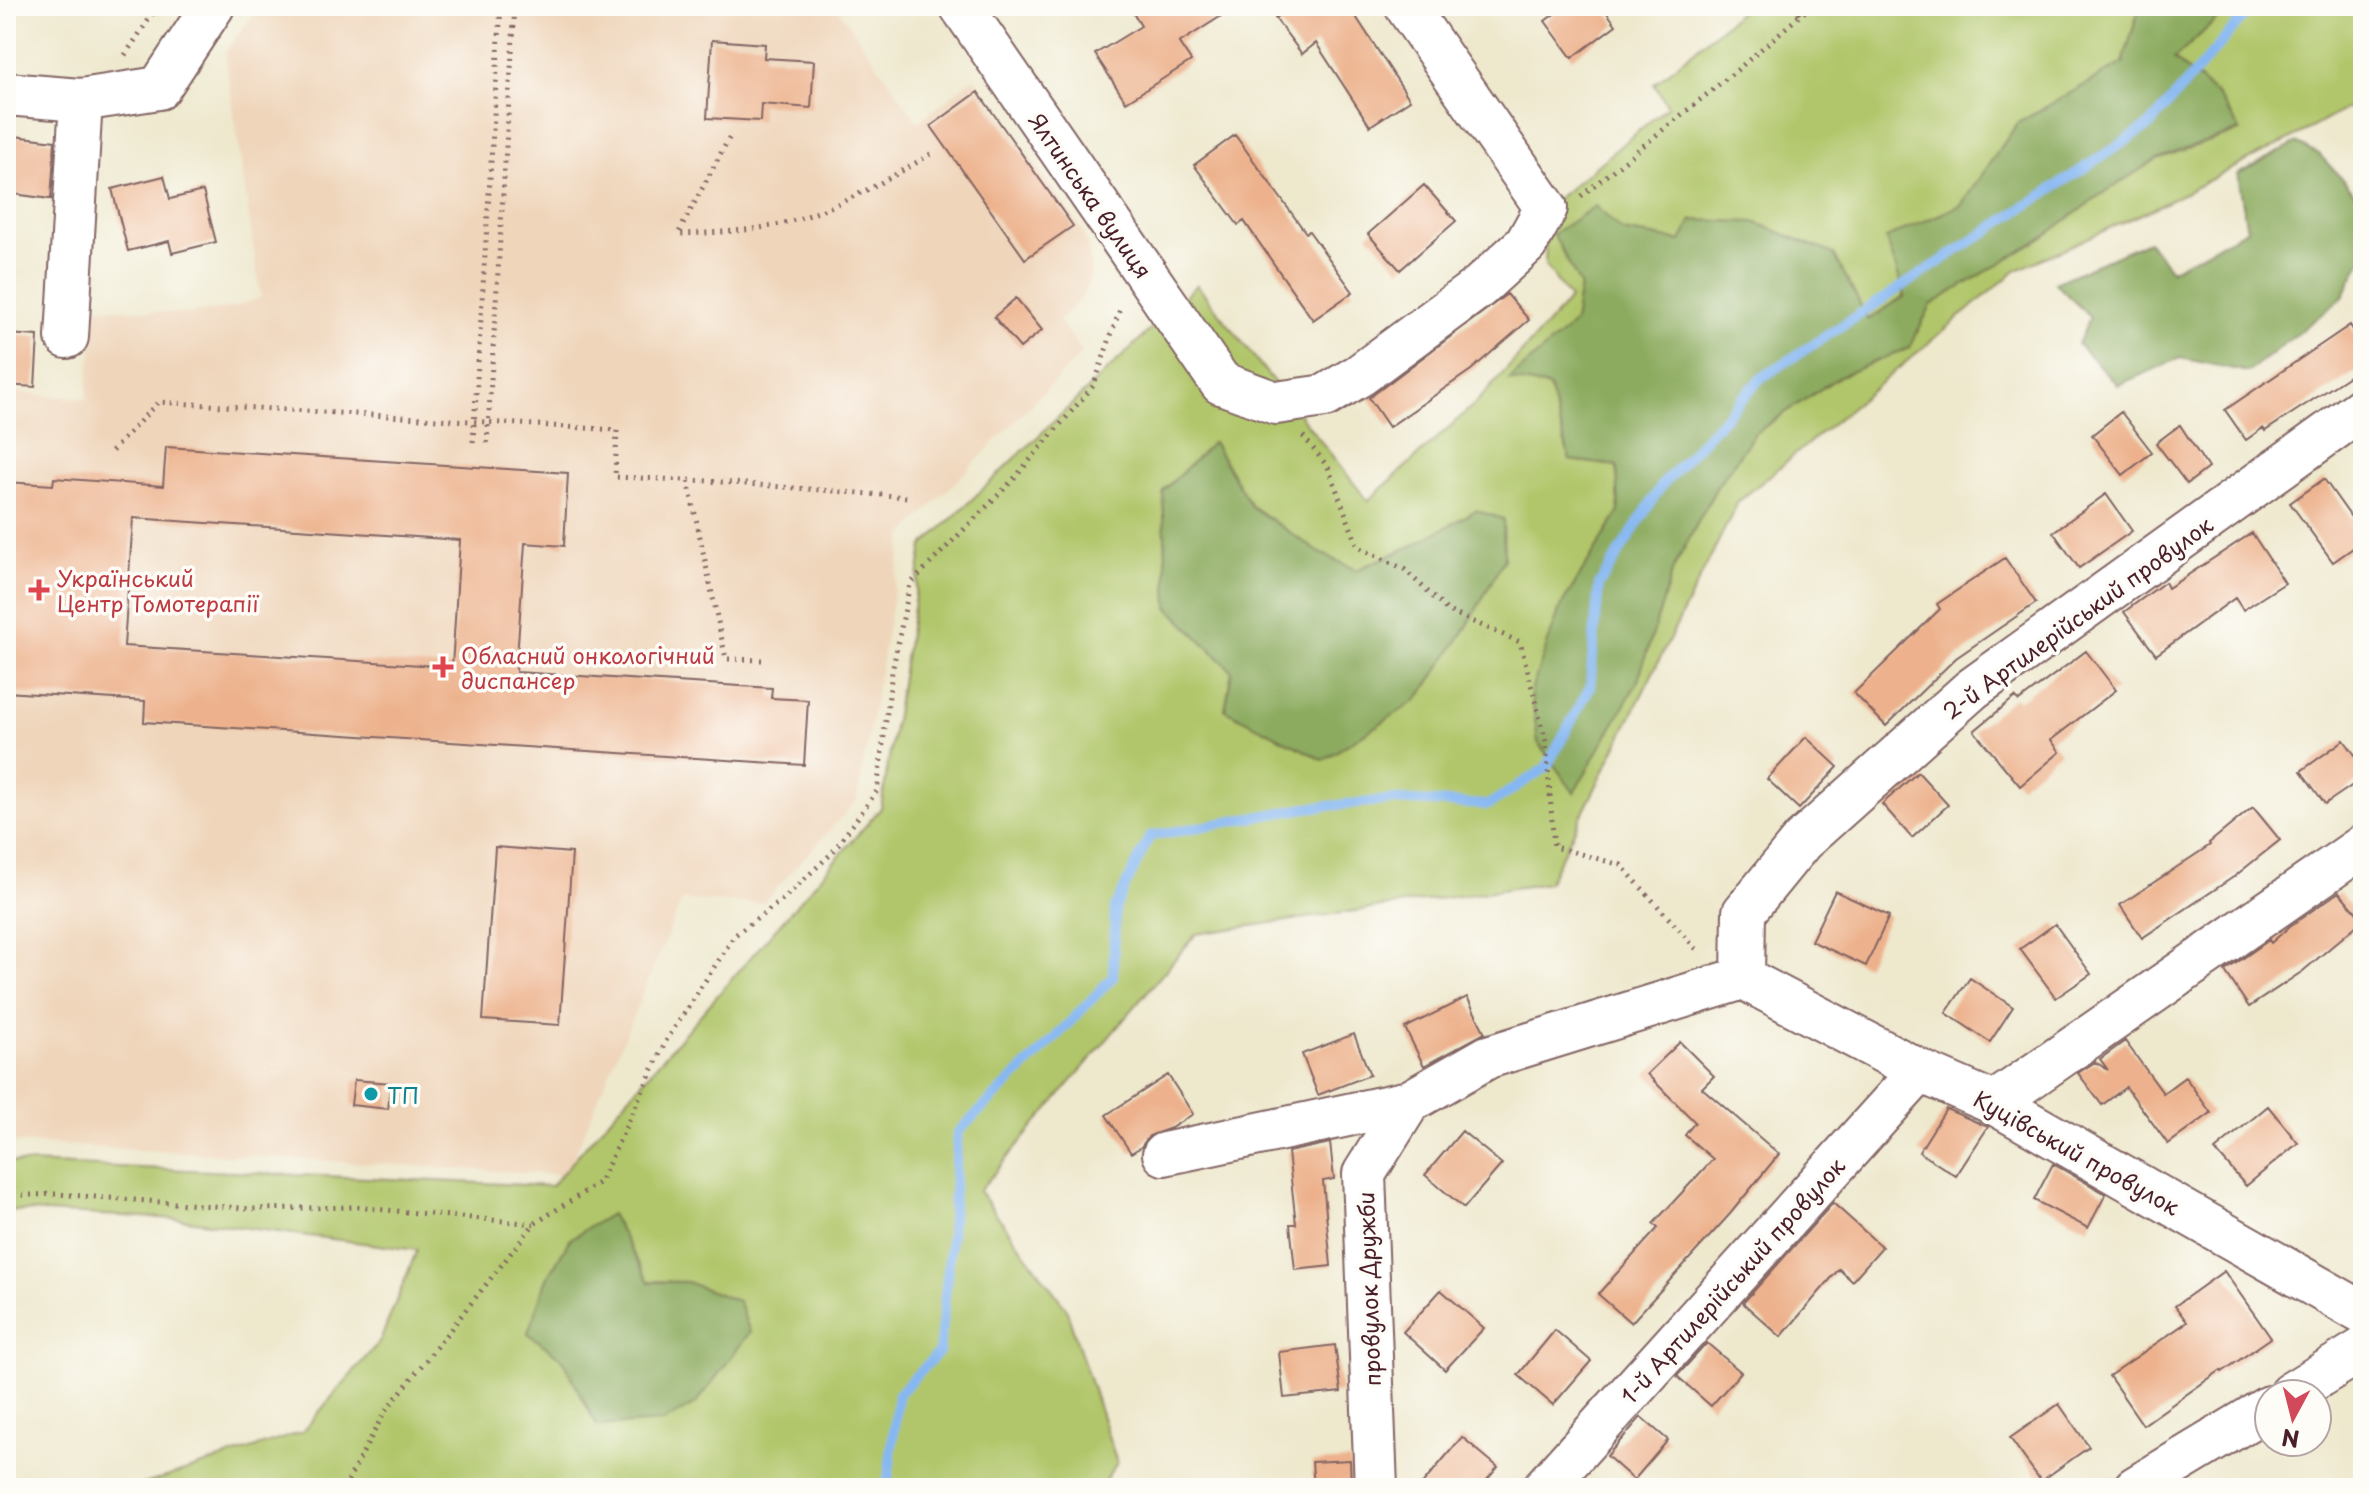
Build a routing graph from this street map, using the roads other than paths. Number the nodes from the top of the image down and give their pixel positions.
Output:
1 (213, 6) edge
2 (961, 6) edge
3 (1406, 6) edge
4 (6, 94) edge
5 (81, 100) junction
6 (67, 337) dead end
7 (2363, 408) edge
8 (2363, 846) edge
9 (1743, 978) junction
10 (1920, 1071) junction
11 (1409, 1102) junction
12 (1994, 1103) junction
13 (1164, 1154) dead end
14 (2363, 1313) edge
15 (2363, 1349) edge
16 (2316, 1378) edge
17 (2253, 1417) edge
18 (1376, 1488) edge
19 (1544, 1488) edge
20 (2135, 1488) edge

1 - 5 street
2 - 3 street, Ялтинська вулиця
4 - 5 street
5 - 6 street
7 - 9 street, 2-й Артилерійський провулок
8 - 12 street
9 - 10 street, Куцівський провулок
9 - 11 street
10 - 12 street, Куцівський провулок
10 - 19 street, 1-й Артилерійський провулок
11 - 13 street
11 - 18 street, провулок Дружби
12 - 14 street, Куцівський провулок
15 - 16 street
17 - 20 street

